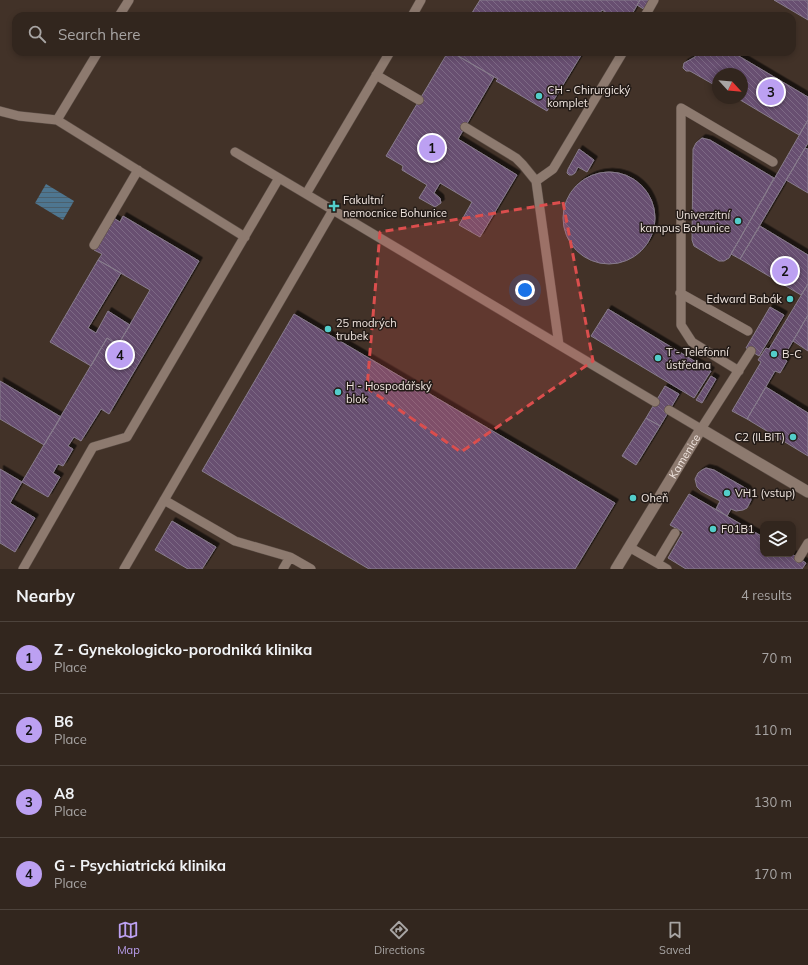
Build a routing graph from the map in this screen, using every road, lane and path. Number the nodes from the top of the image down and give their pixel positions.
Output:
1 (128, 0) edge
2 (421, 0) edge
3 (654, 0) edge
4 (121, 12) edge
5 (414, 12) edge
6 (647, 12) edge
7 (96, 56) edge
8 (388, 56) edge
9 (621, 56) edge
10 (376, 75) junction
11 (419, 100) dead end
12 (0, 111) edge
13 (57, 120) junction
14 (464, 127) dead end
15 (235, 152) dead end
16 (773, 162) dead end
17 (138, 170) junction
18 (279, 178) junction
19 (536, 181) junction
20 (306, 194) junction
21 (333, 210) junction
22 (246, 237) junction
23 (94, 245) dead end
24 (680, 293) junction
25 (748, 331) dead end
26 (559, 345) junction
27 (751, 351) dead end
28 (740, 371) junction
29 (655, 402) dead end
30 (669, 410) dead end
31 (701, 429) junction
32 (808, 492) edge
33 (164, 500) junction
34 (675, 533) dead end
35 (808, 543) edge
36 (629, 547) junction
37 (290, 557) junction
38 (799, 558) dead end
39 (657, 563) junction
40 (23, 569) edge
41 (124, 569) edge
42 (283, 569) edge
43 (311, 569) edge
44 (616, 569) edge
45 (667, 569) edge

1 - 4 lane
2 - 5 lane
3 - 6 lane
7 - 13 lane
8 - 10 lane
9 - 19 lane
10 - 11 lane
10 - 20 lane
12 - 13 lane
13 - 17 lane
14 - 19 lane
15 - 18 lane
16 - 24 lane
17 - 22 lane
17 - 23 lane
18 - 20 lane
18 - 22 lane
19 - 26 lane
20 - 21 lane
21 - 26 lane
21 - 33 lane
22 - 40 lane
24 - 25 lane
24 - 28 lane
26 - 29 lane
27 - 28 lane
28 - 31 lane
30 - 31 lane
31 - 32 street, Kamenice
31 - 36 street, Kamenice
33 - 37 lane
33 - 41 lane
34 - 39 lane
35 - 38 lane
36 - 39 lane
36 - 44 street, Kamenice
37 - 42 lane
37 - 43 lane
39 - 45 lane

